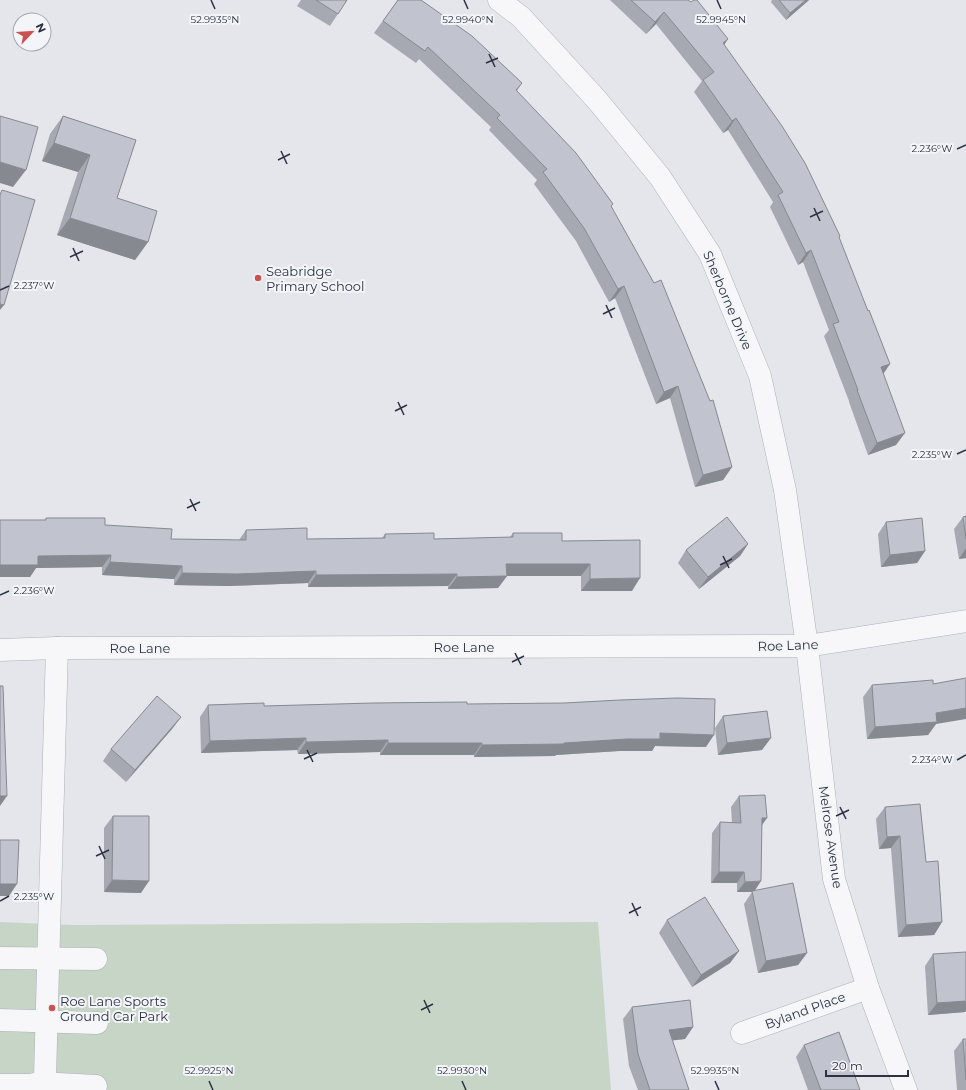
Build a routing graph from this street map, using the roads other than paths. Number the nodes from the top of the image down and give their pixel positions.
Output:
1 (499, 0) edge
2 (966, 622) edge
3 (807, 646) junction
4 (57, 648) junction
5 (0, 650) edge
6 (0, 958) edge
7 (48, 959) junction
8 (96, 959) dead end
9 (868, 988) junction
10 (0, 1020) edge
11 (46, 1022) junction
12 (97, 1023) dead end
13 (742, 1033) dead end
14 (39, 1083) junction
15 (0, 1085) edge
16 (96, 1086) dead end
17 (906, 1090) edge

1 - 3 street, Sherborne Drive
2 - 3 street, Roe Lane
3 - 4 street, Roe Lane
3 - 9 street, Melrose Avenue
4 - 5 street, Roe Lane
4 - 7 street
6 - 7 street
7 - 8 street
7 - 11 street
9 - 13 street, Byland Place
9 - 17 street, Melrose Avenue
10 - 11 street
11 - 12 street
11 - 14 street
14 - 15 street
14 - 16 street

